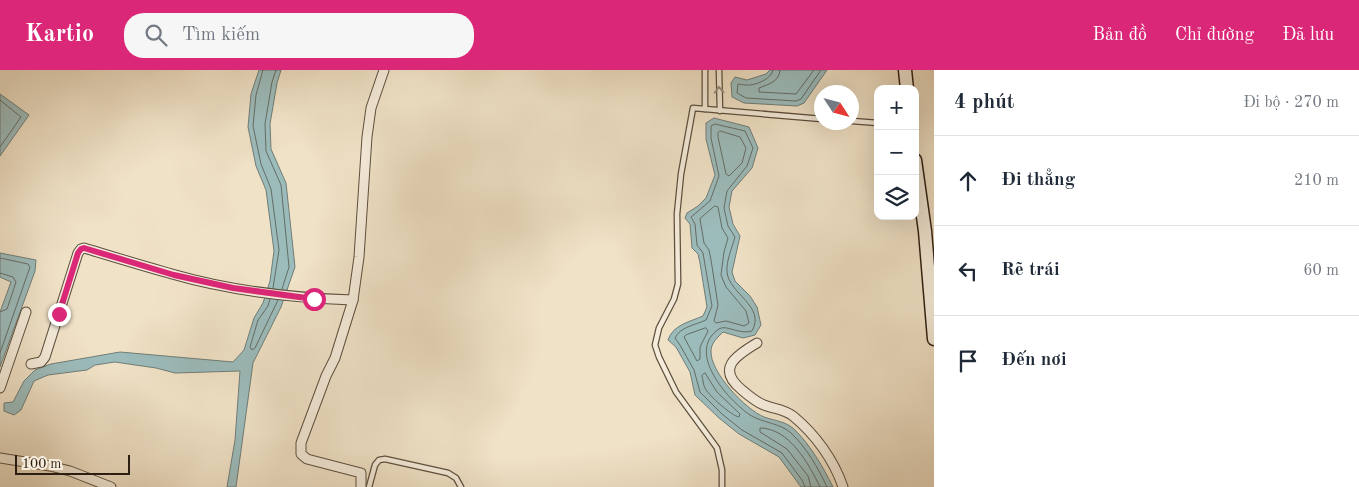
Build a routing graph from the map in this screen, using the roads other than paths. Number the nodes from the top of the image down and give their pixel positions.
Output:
1 (384, 70) edge
2 (705, 70) edge
3 (718, 70) edge
4 (905, 70) edge
5 (907, 85) edge
6 (705, 109) junction
7 (720, 110) junction
8 (814, 117) edge
9 (859, 122) edge
10 (874, 123) edge
11 (917, 175) edge
12 (353, 300) junction
13 (26, 312) dead end
14 (934, 339) edge
15 (757, 343) dead end
16 (31, 364) dead end
17 (0, 388) edge
18 (0, 458) edge
19 (111, 487) edge
20 (361, 487) edge
21 (369, 487) edge
22 (461, 487) edge
23 (722, 487) edge
24 (843, 487) edge

1 - 12 street
2 - 6 lane
7 -> 3 lane
4 - 5 street
6 - 7 lane
6 - 23 lane
7 - 8 lane
9 - 10 lane
11 - 14 street
12 - 16 street
12 - 20 street
13 - 17 street
15 - 24 street
18 - 19 street
21 - 22 lane

